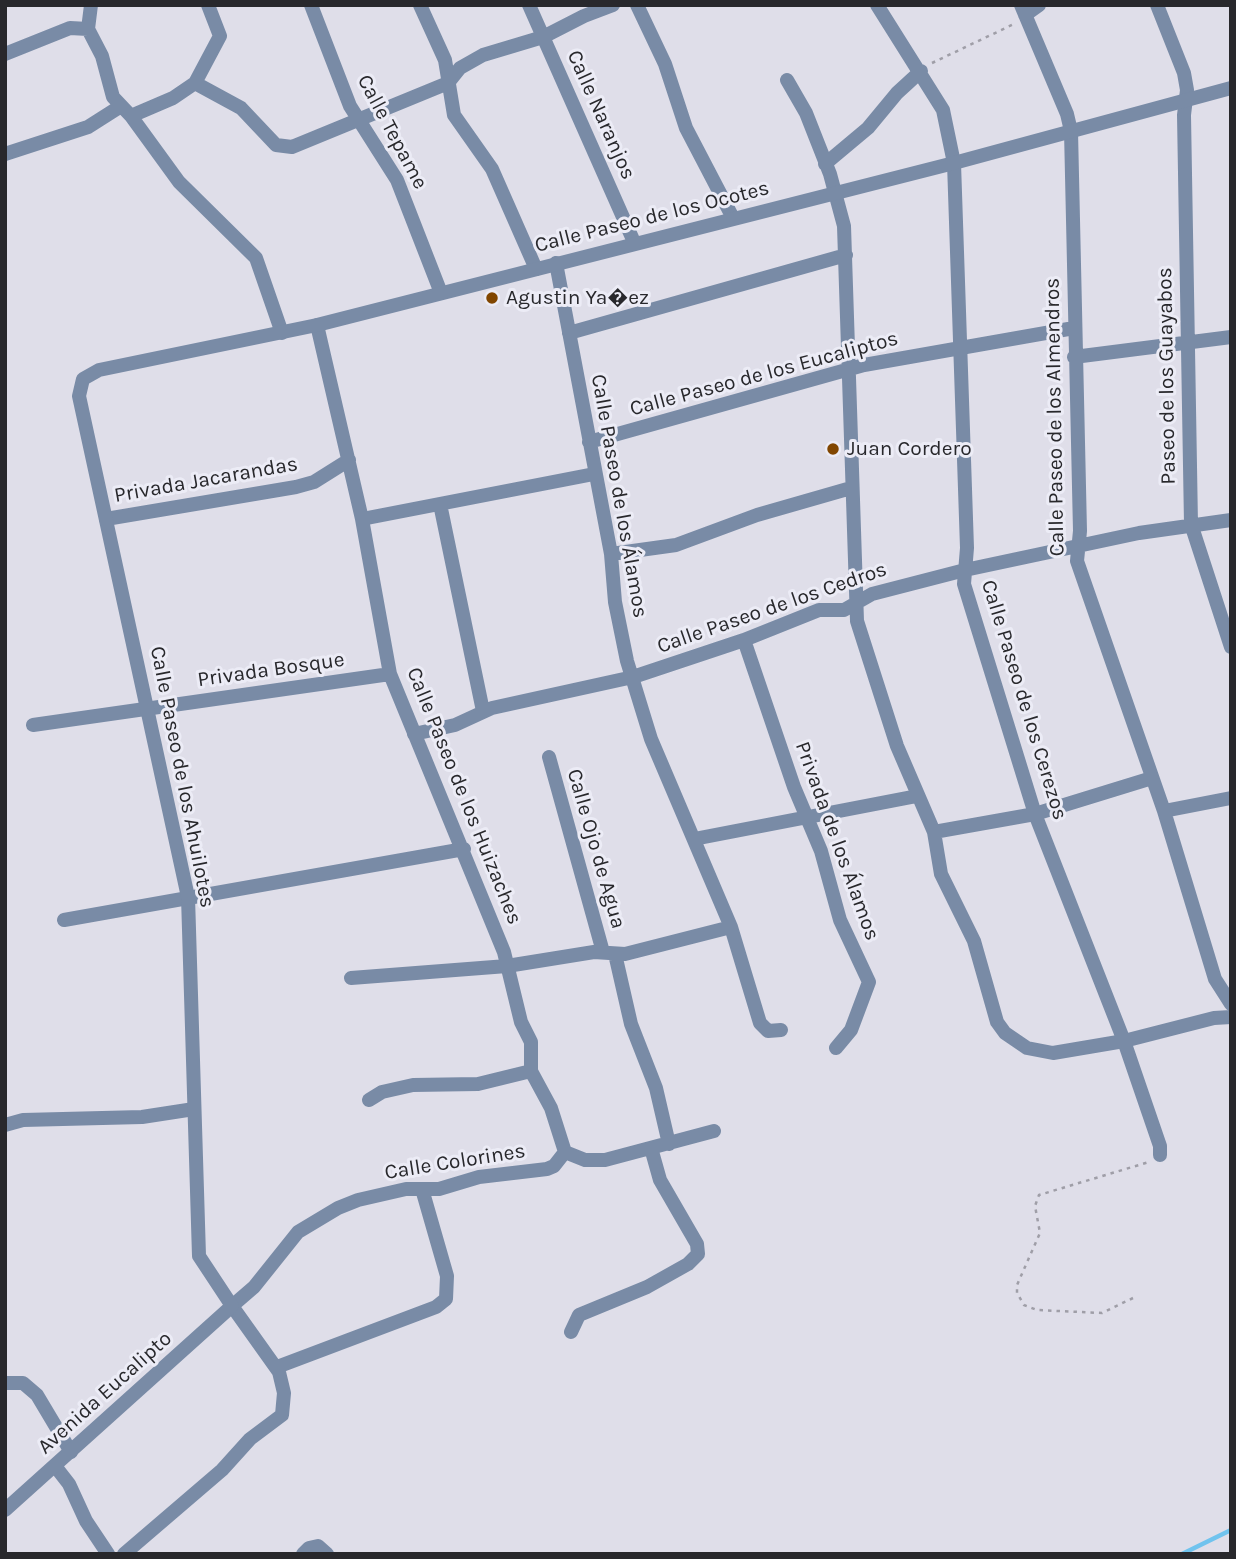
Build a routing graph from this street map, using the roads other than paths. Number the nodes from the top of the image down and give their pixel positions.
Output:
1 (208, 5) edge
2 (311, 5) edge
3 (420, 5) edge
4 (529, 5) edge
5 (613, 5) edge
6 (637, 5) edge
7 (877, 5) edge
8 (1039, 5) edge
9 (1157, 5) edge
10 (88, 8) edge
11 (1023, 10) edge
12 (88, 29) junction
13 (543, 37) junction
14 (5, 54) edge
15 (921, 71) junction
16 (787, 80) dead end
17 (195, 83) junction
18 (449, 83) junction
19 (1231, 88) edge
20 (1186, 99) junction
21 (126, 111) junction
22 (358, 120) junction
23 (1071, 131) junction
24 (5, 138) edge
25 (10, 152) edge
26 (954, 163) junction
27 (825, 164) junction
28 (837, 192) junction
29 (733, 218) junction
30 (634, 242) junction
31 (846, 255) junction
32 (556, 263) junction
33 (536, 268) junction
34 (441, 293) junction
35 (317, 325) junction
36 (1074, 328) junction
37 (282, 333) junction
38 (569, 333) junction
39 (1231, 337) edge
40 (1186, 345) junction
41 (961, 346) junction
42 (1074, 357) junction
43 (849, 370) junction
44 (83, 379) joint
45 (589, 442) junction
46 (349, 460) junction
47 (594, 474) junction
48 (851, 488) junction
49 (440, 504) junction
50 (106, 519) junction
51 (362, 519) junction
52 (1231, 520) edge
53 (1191, 524) junction
54 (1078, 545) junction
55 (611, 554) junction
56 (965, 569) junction
57 (855, 604) junction
58 (744, 640) junction
59 (1231, 647) edge
60 (390, 674) junction
61 (633, 677) junction
62 (148, 709) junction
63 (483, 711) junction
64 (33, 725) dead end
65 (414, 734) junction
66 (549, 757) dead end
67 (1152, 778) junction
68 (917, 796) junction
69 (1231, 797) edge
70 (1164, 811) junction
71 (1035, 814) junction
72 (808, 819) junction
73 (934, 832) junction
74 (694, 839) junction
75 (464, 849) junction
76 (188, 897) junction
77 (64, 920) dead end
78 (732, 927) junction
79 (609, 953) junction
80 (507, 966) junction
81 (351, 978) dead end
82 (1231, 1004) edge
83 (1231, 1017) edge
84 (781, 1030) dead end
85 (1124, 1041) junction
86 (836, 1048) dead end
87 (531, 1071) junction
88 (369, 1100) dead end
89 (194, 1109) junction
90 (5, 1125) edge
91 (714, 1131) dead end
92 (669, 1144) junction
93 (651, 1148) junction
94 (565, 1152) junction
95 (1160, 1155) road end
96 (422, 1189) junction
97 (232, 1306) junction
98 (571, 1332) dead end
99 (277, 1367) junction
100 (5, 1383) edge
101 (71, 1452) junction
102 (55, 1466) junction
103 (5, 1510) edge
104 (108, 1554) edge
105 (124, 1554) edge
106 (303, 1554) edge
107 (327, 1554) edge

1 - 17 street
2 - 22 street, Calle Tepame
3 - 18 street
4 - 13 street, Calle Naranjos
5 - 13 street
6 - 29 street
7 - 15 street, Calle Paseo de los Cerezos
8 - 11 street
9 - 20 street, Paseo de los Guayabos
10 - 12 street
11 - 23 street, Calle Paseo de los Almendros
12 - 14 street
12 - 21 street
13 - 18 street
13 - 30 street, Calle Naranjos
15 - 26 street, Calle Paseo de los Cerezos
15 - 27 street
16 - 27 street
17 - 21 street
17 - 22 street
18 - 22 street
18 - 33 street
19 - 20 street, Calle Paseo de los Ocotes
20 - 23 street, Calle Paseo de los Ocotes
20 - 40 street, Paseo de los Guayabos
21 - 25 street
21 - 37 street
22 - 34 street, Calle Tepame
23 - 26 street, Calle Paseo de los Ocotes
23 - 36 street, Calle Paseo de los Almendros
24 - 25 street
26 - 28 street, Calle Paseo de los Ocotes
26 - 41 street, Calle Paseo de los Cerezos
27 - 28 street
28 - 29 street, Calle Paseo de los Ocotes
28 - 31 street
29 - 30 street, Calle Paseo de los Ocotes
30 - 32 street, Calle Paseo de los Ocotes
31 - 38 street
31 - 43 street
32 - 33 street, Calle Paseo de los Ocotes
32 - 38 street, Calle Paseo de los Álamos
33 - 34 street, Calle Paseo de los Ocotes
34 - 35 street, Calle Paseo de los Ocotes
35 - 37 street, Calle Paseo de los Ocotes
35 - 46 street, Calle Paseo de los Huizaches
36 - 41 street, Calle Paseo de los Eucaliptos
36 - 42 street, Calle Paseo de los Almendros
37 - 44 street, Calle Paseo de los Ocotes
38 - 45 street, Calle Paseo de los Álamos
39 - 40 street
40 - 42 street
40 - 53 street, Paseo de los Guayabos
41 - 43 street, Calle Paseo de los Eucaliptos
41 - 56 street, Calle Paseo de los Cerezos
42 - 54 street, Calle Paseo de los Almendros
43 - 45 street, Calle Paseo de los Eucaliptos
43 - 48 street
44 - 50 street, Calle Paseo de los Ahuilotes
45 - 47 street, Calle Paseo de los Álamos
46 - 50 street, Privada Jacarandas
46 - 51 street, Calle Paseo de los Huizaches
47 - 49 street
47 - 55 street, Calle Paseo de los Álamos
48 - 55 street
48 - 57 street
49 - 51 street
49 - 63 street
50 - 62 street, Calle Paseo de los Ahuilotes
51 - 60 street, Calle Paseo de los Huizaches
52 - 53 street, Calle Paseo de los Cedros
53 - 54 street, Calle Paseo de los Cedros
53 - 59 street, Paseo de los Guayabos
54 - 56 street, Calle Paseo de los Cedros
54 - 67 street, Calle Paseo de los Almendros
55 - 61 street, Calle Paseo de los Álamos
56 - 57 street, Calle Paseo de los Cedros
56 - 71 street, Calle Paseo de los Cerezos
57 - 58 street, Calle Paseo de los Cedros
57 - 68 street
58 - 61 street, Calle Paseo de los Cedros
58 - 72 street, Privada de los Álamos
60 - 62 street, Privada Bosque
60 - 65 street, Calle Paseo de los Huizaches
61 - 63 street, Calle Paseo de los Cedros
61 - 74 street, Calle Paseo de los Álamos
62 - 64 street, Privada Bosque
62 - 76 street, Calle Paseo de los Ahuilotes
63 - 65 street, Calle Paseo de los Cedros
65 - 75 street, Calle Paseo de los Huizaches
66 - 79 street, Calle Ojo de Agua
67 - 70 street, Calle Paseo de los Almendros
67 - 71 street
68 - 72 street
68 - 73 street
69 - 70 street
70 - 82 street, Calle Paseo de los Almendros
71 - 73 street
71 - 85 street, Calle Paseo de los Cerezos
72 - 74 street
72 - 86 street, Privada de los Álamos
73 - 85 street
74 - 78 street, Calle Paseo de los Álamos
75 - 76 street
75 - 80 street, Calle Paseo de los Huizaches
76 - 77 street
76 - 89 street, Calle Paseo de los Ahuilotes
78 - 79 street
78 - 84 street, Calle Paseo de los Álamos
79 - 80 street
79 - 92 street, Calle Ojo de Agua
80 - 81 street
80 - 87 street, Calle Paseo de los Huizaches
83 - 85 street
85 - 95 street, Calle Paseo de los Cerezos
87 - 88 street
87 - 94 street, Calle Paseo de los Huizaches
89 - 90 street
89 - 97 street, Calle Paseo de los Ahuilotes
91 - 92 street
92 - 93 street
93 - 94 street
93 - 98 street
94 - 96 street, Calle Colorines
96 - 97 street, Calle Colorines
96 - 99 street
97 - 99 street, Calle Paseo de los Ahuilotes
97 - 101 street, Avenida Eucalipto
99 - 105 street
100 - 101 street
101 - 102 street, Avenida Eucalipto
102 - 103 street, Avenida Eucalipto
102 - 104 street
106 - 107 street

